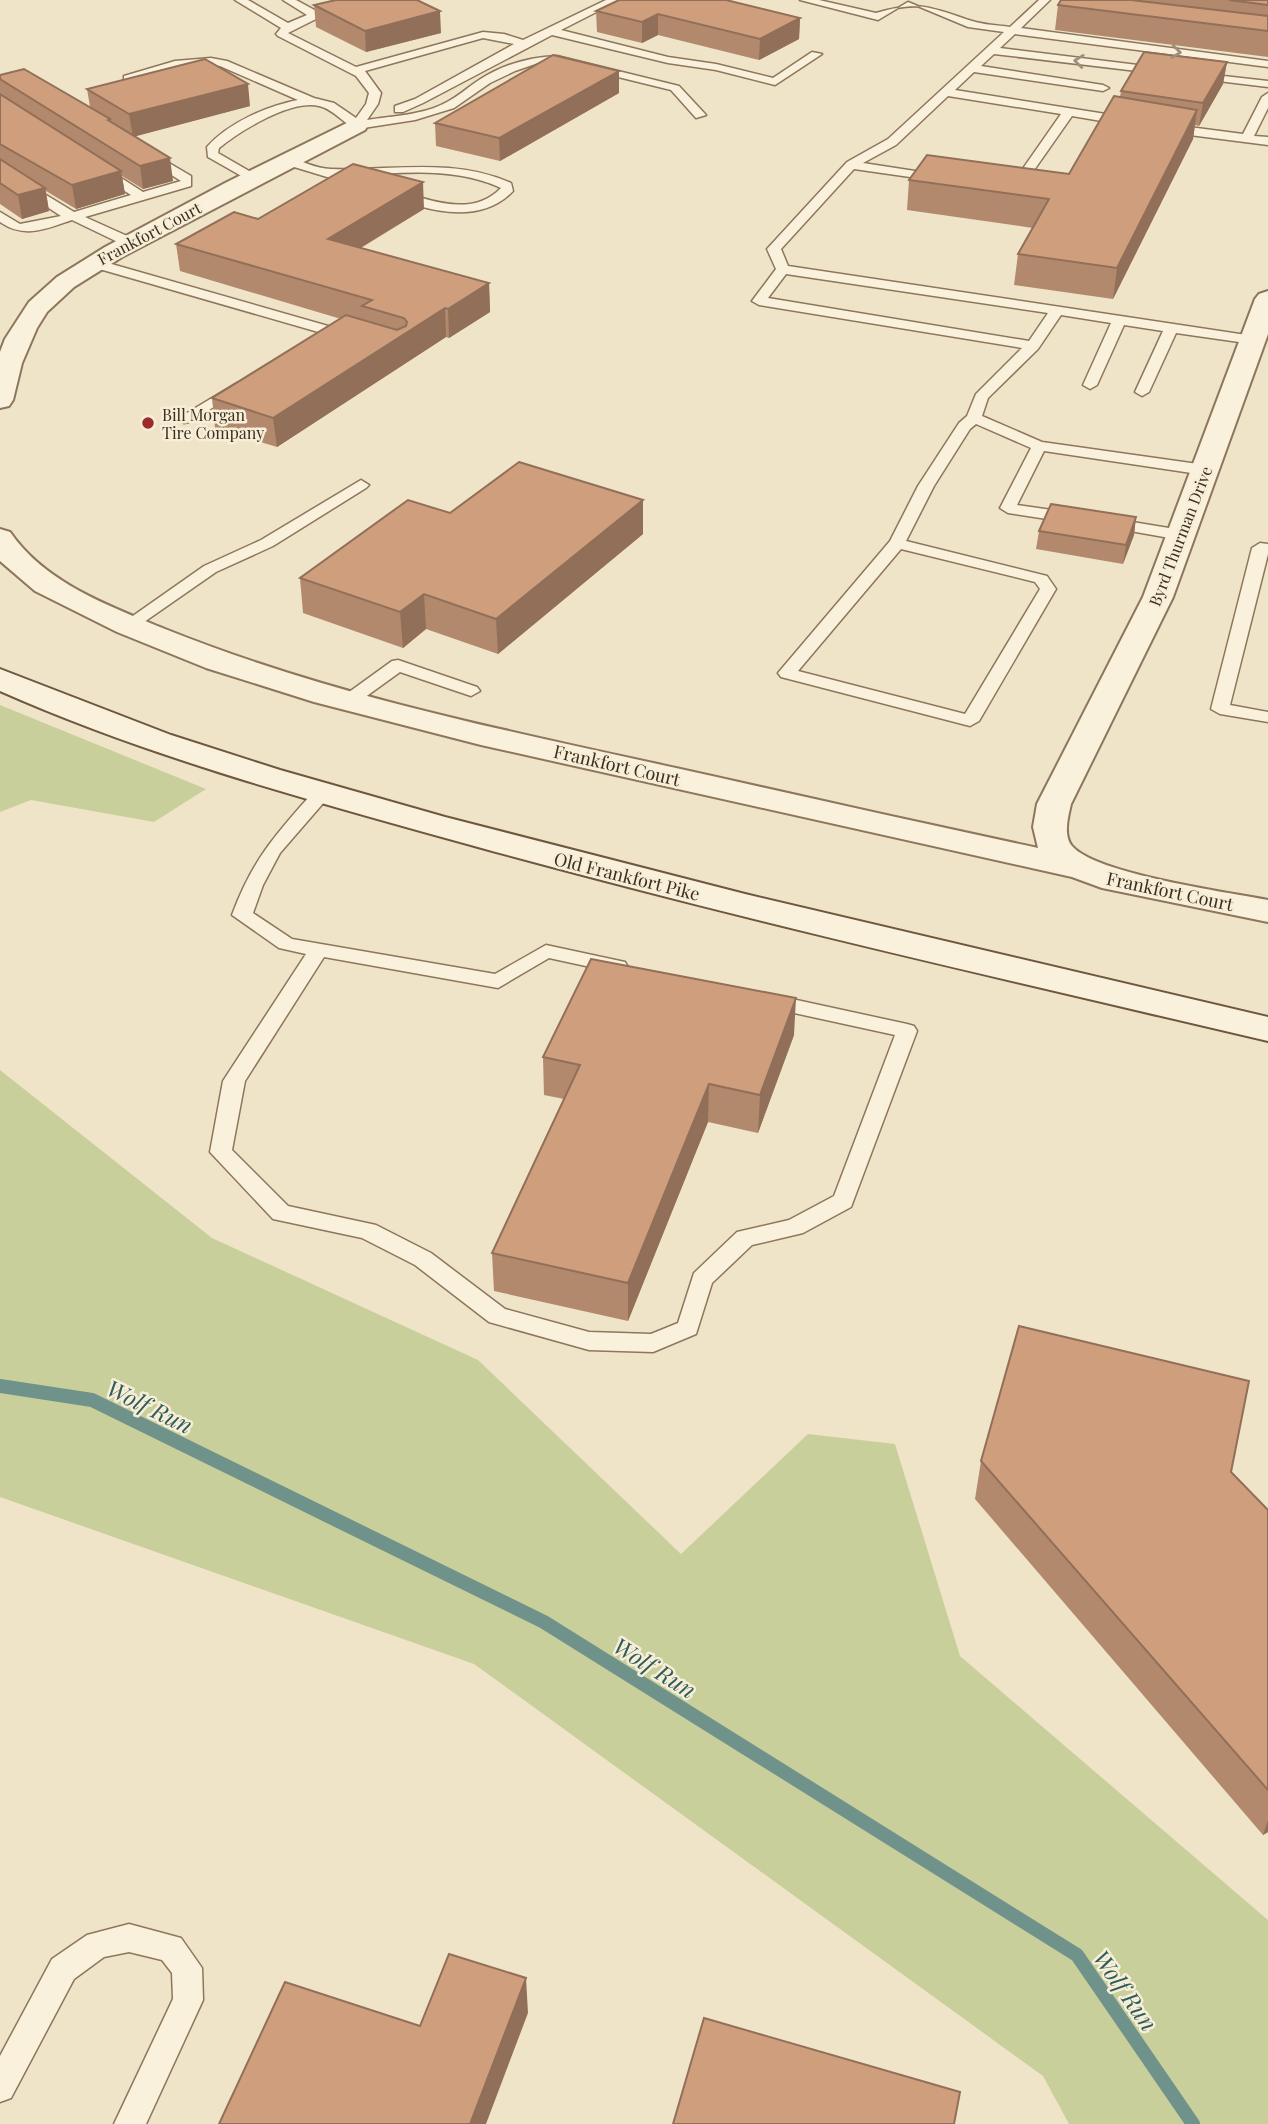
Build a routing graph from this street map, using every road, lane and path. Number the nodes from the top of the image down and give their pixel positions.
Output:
1 (240, 0) edge
2 (288, 0) edge
3 (615, 0) edge
4 (805, 0) edge
5 (904, 0) edge
6 (912, 0) edge
7 (1043, 6) edge
8 (287, 27) junction
9 (551, 31) junction
10 (1011, 32) junction
11 (524, 44) junction
12 (989, 50) junction
13 (816, 54) dead end
14 (1268, 64) edge
15 (1117, 66) junction
16 (972, 68) junction
17 (1172, 72) edge
18 (360, 74) junction
19 (1185, 74) edge
20 (128, 78) edge
21 (1268, 84) edge
22 (946, 92) junction
23 (1268, 97) edge
24 (311, 101) junction
25 (1094, 101) junction
26 (1069, 112) junction
27 (699, 115) dead end
28 (1140, 124) edge
29 (357, 125) junction
30 (1154, 126) edge
31 (1246, 139) junction
32 (1268, 141) edge
33 (140, 150) edge
34 (83, 159) edge
35 (285, 160) junction
36 (851, 165) junction
37 (0, 171) edge
38 (328, 173) junction
39 (252, 178) junction
40 (959, 182) edge
41 (1000, 188) edge
42 (141, 196) junction
43 (0, 216) edge
44 (73, 216) junction
45 (18, 228) junction
46 (0, 230) edge
47 (131, 243) junction
48 (94, 263) junction
49 (783, 269) junction
50 (1268, 299) edge
51 (1057, 310) junction
52 (1119, 320) junction
53 (1172, 327) junction
54 (328, 331) junction
55 (1253, 340) junction
56 (364, 341) edge
57 (306, 344) edge
58 (1032, 346) junction
59 (250, 379) edge
60 (1090, 385) dead end
61 (1142, 392) dead end
62 (0, 400) edge
63 (974, 418) junction
64 (184, 419) dead end
65 (1039, 446) junction
66 (1205, 470) junction
67 (361, 485) dead end
68 (1181, 535) junction
69 (0, 538) edge
70 (897, 543) junction
71 (1268, 549) edge
72 (128, 625) junction
73 (0, 679) edge
74 (471, 691) dead end
75 (351, 699) junction
76 (1268, 717) edge
77 (323, 793) junction
78 (1083, 869) junction
79 (1268, 911) edge
80 (318, 950) junction
81 (639, 972) edge
82 (746, 996) edge
83 (1268, 1028) edge
84 (0, 2087) edge
85 (130, 2124) edge

1 - 8 lane
2 - 8 lane
3 - 9 lane
4 - 5 lane
6 - 10 lane
7 - 10 lane
8 - 18 lane
9 - 11 lane
9 - 13 lane
10 - 12 lane
10 -> 14 lane
11 - 18 lane
11 - 29 lane
15 -> 12 lane
12 - 16 lane
15 - 17 lane
15 - 25 lane
16 - 22 lane
16 - 25 lane
18 - 29 lane
19 - 21 lane
20 - 24 lane
22 - 26 lane
22 - 36 lane
23 - 31 lane
24 - 29 lane
24 - 39 lane
25 - 26 lane
25 - 28 lane
26 - 41 lane
27 - 29 lane
29 - 35 street, Frankfort Court
30 - 31 lane
31 - 32 lane
33 - 42 lane
34 - 42 lane
35 - 38 lane
35 - 39 street, Frankfort Court
36 - 40 lane
36 - 49 lane
37 - 44 lane
38 - 38 lane
39 - 47 street, Frankfort Court
42 - 44 lane
43 - 45 lane
44 - 45 lane
44 - 47 lane
45 - 46 lane
47 - 48 street, Frankfort Court
48 - 54 lane
48 - 62 street, Frankfort Court
49 - 51 lane
49 - 58 lane
50 - 55 street, Byrd Thurman Drive
51 - 52 lane
51 - 58 lane
52 - 53 lane
52 - 60 lane
53 - 55 lane
53 - 61 lane
54 - 56 lane
54 - 57 lane
55 - 66 street, Byrd Thurman Drive
58 - 63 lane
59 - 64 lane
63 - 65 lane
63 - 70 lane
65 - 66 lane
65 - 68 lane
66 - 68 street, Byrd Thurman Drive
67 - 72 lane
68 - 78 street, Byrd Thurman Drive
69 - 72 street, Frankfort Court
70 - 70 lane
71 - 76 lane
72 - 75 street, Frankfort Court
73 - 77 street, Old Frankfort Pike
74 - 75 lane
75 - 78 street, Frankfort Court
77 - 80 lane
77 - 83 street, Old Frankfort Pike
78 - 79 street, Frankfort Court
80 - 81 lane
80 - 82 lane
84 - 85 lane

